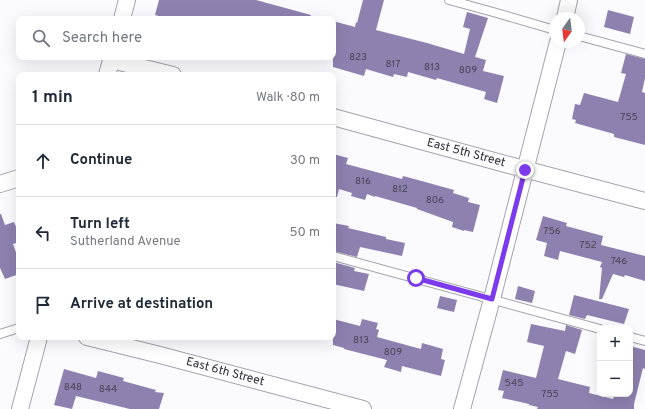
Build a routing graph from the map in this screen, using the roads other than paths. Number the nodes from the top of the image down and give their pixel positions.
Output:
1 (127, 0) edge
2 (449, 0) edge
3 (570, 0) edge
4 (567, 12) edge
5 (123, 16) edge
6 (549, 28) edge
7 (585, 38) edge
8 (556, 48) edge
9 (645, 54) edge
10 (111, 60) edge
11 (119, 60) edge
12 (108, 72) edge
13 (162, 72) edge
14 (336, 118) edge
15 (525, 170) junction
16 (16, 179) edge
17 (0, 184) edge
18 (645, 201) edge
19 (336, 257) edge
20 (492, 299) junction
21 (597, 328) edge
22 (16, 329) edge
23 (0, 334) edge
24 (633, 338) edge
25 (38, 340) edge
26 (99, 340) edge
27 (645, 340) edge
28 (20, 409) edge
29 (363, 409) edge
30 (462, 409) edge

1 - 5 street
2 - 6 lane
3 - 4 street
7 - 9 lane
8 - 15 street
10 - 12 street
11 - 13 street
14 - 15 street, East 5th Street
15 - 18 street, East 5th Street
15 - 20 street
16 - 17 street
19 - 20 lane
20 - 21 lane
20 - 30 street
22 - 23 lane
24 - 27 lane
25 - 28 street
26 - 29 street, East 6th Street

